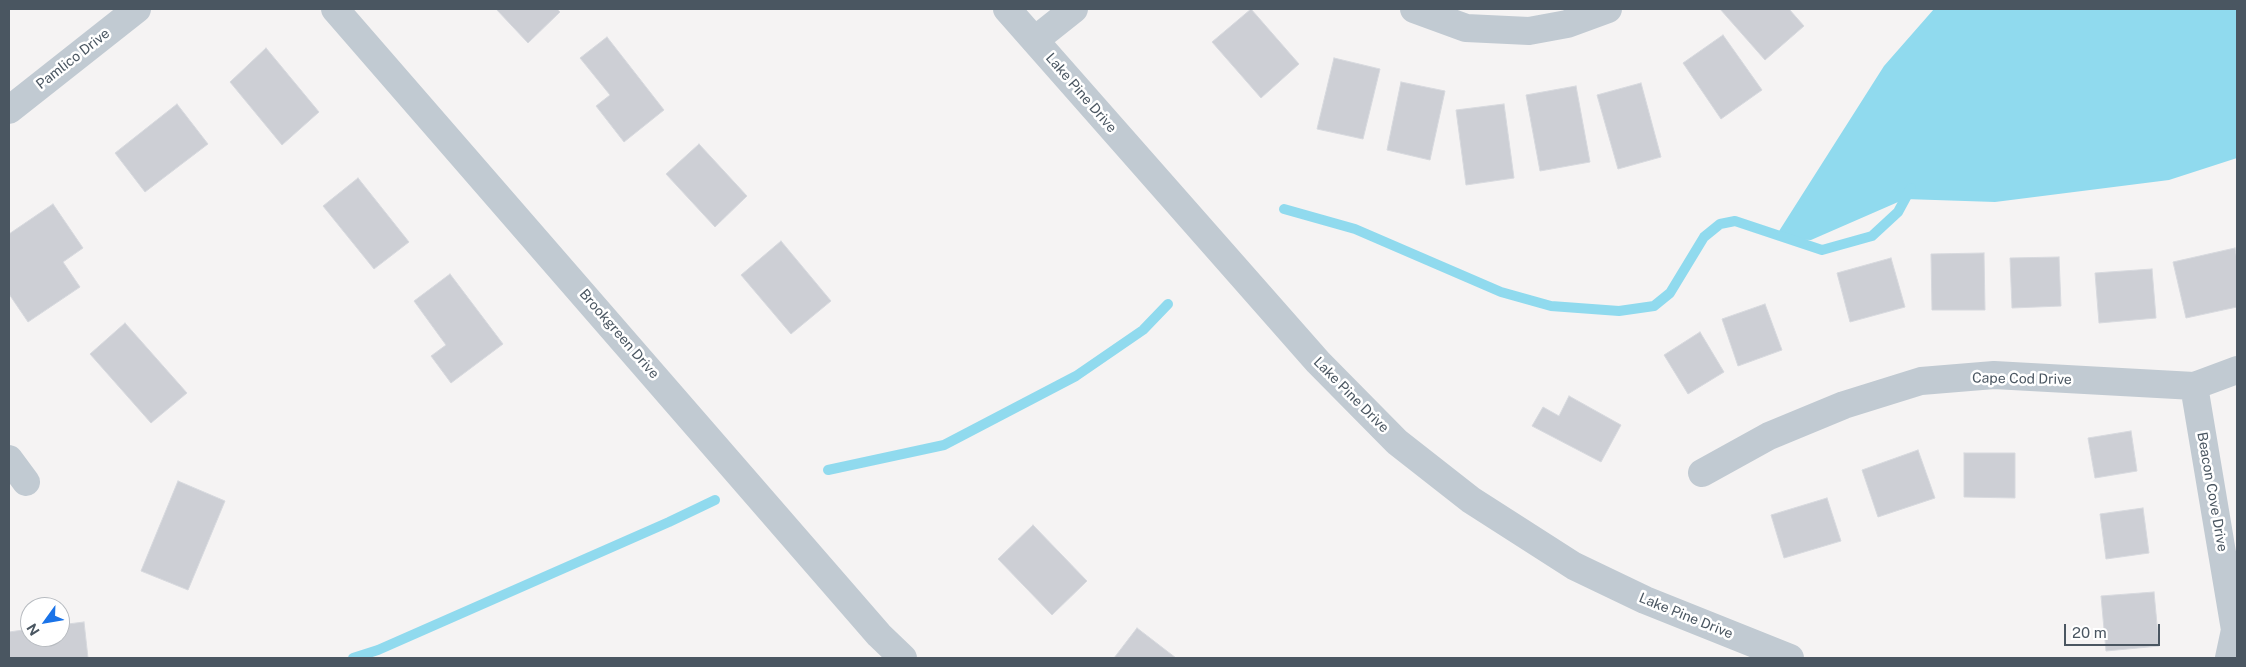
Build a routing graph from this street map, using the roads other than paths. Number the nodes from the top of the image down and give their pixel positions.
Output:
1 (137, 9) edge
2 (335, 9) edge
3 (1007, 9) edge
4 (1074, 9) edge
5 (1414, 9) edge
6 (1608, 9) edge
7 (1034, 40) junction
8 (9, 110) edge
9 (2237, 370) edge
10 (2194, 386) junction
11 (9, 459) edge
12 (1702, 473) dead end
13 (26, 482) dead end
14 (2236, 630) edge
15 (903, 658) edge
16 (1790, 658) edge
17 (2229, 658) edge

1 - 8 street, Pamlico Drive
2 - 15 street, Brookgreen Drive
3 - 7 street, Lake Pine Drive
4 - 7 street
5 - 6 street
7 - 16 street, Lake Pine Drive
9 - 10 street, Cape Cod Drive
10 - 12 street, Cape Cod Drive
10 - 14 street, Beacon Cove Drive
11 - 13 street
14 - 17 street, Beacon Cove Drive

